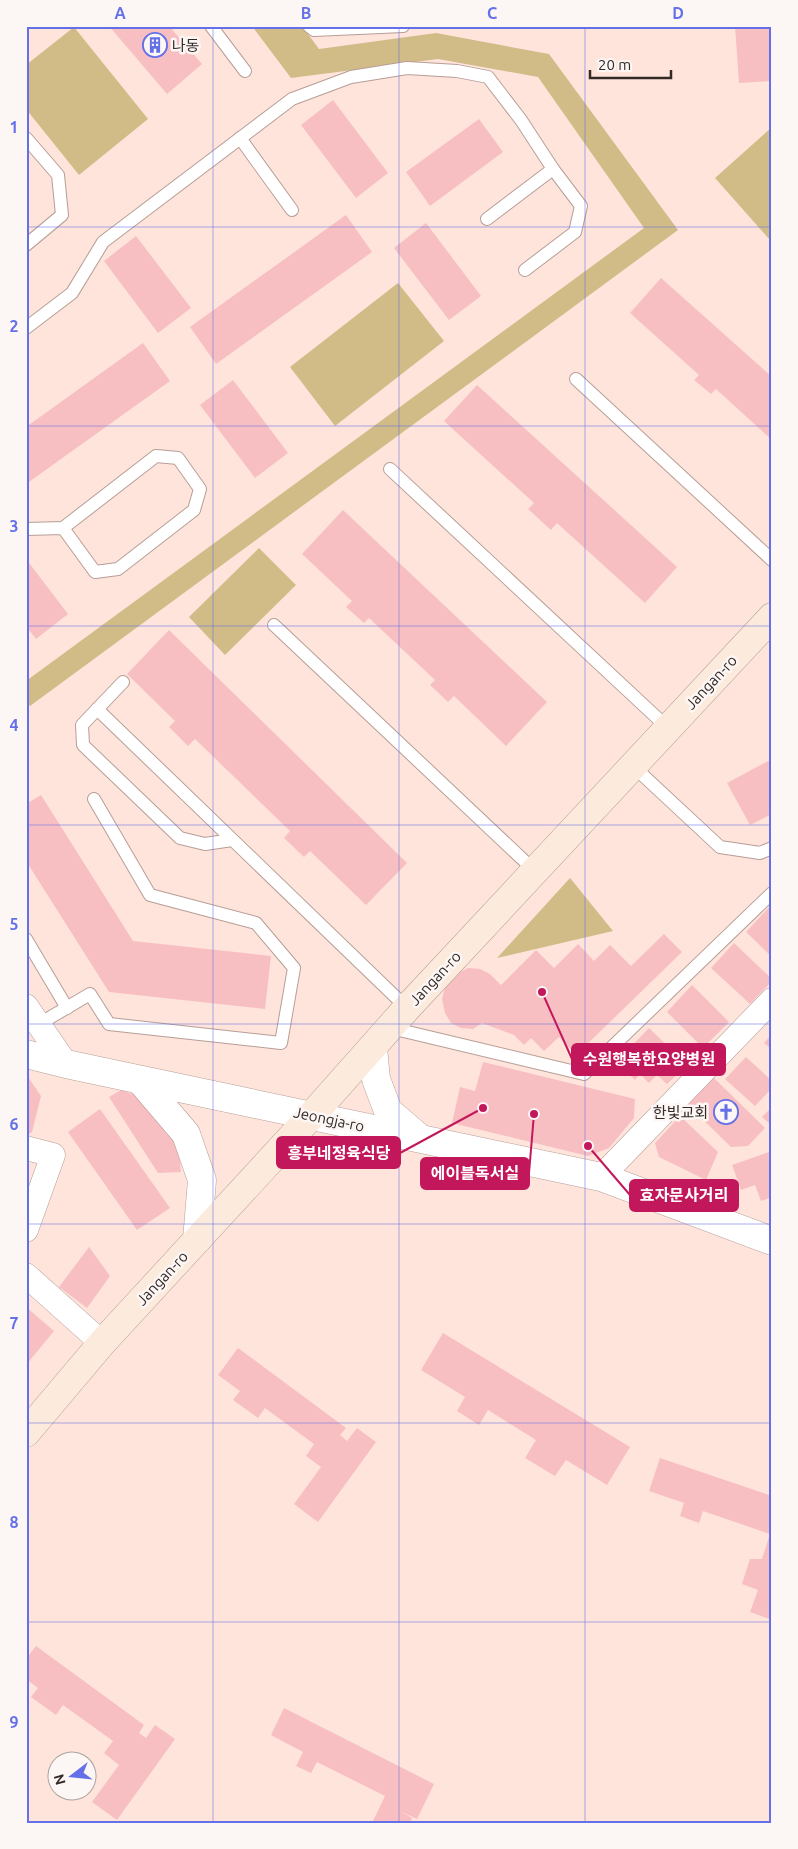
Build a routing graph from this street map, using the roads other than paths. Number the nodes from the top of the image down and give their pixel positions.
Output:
1 (211, 26) edge
2 (309, 26) edge
3 (403, 26) edge
4 (361, 27) edge
5 (245, 71) dead end
6 (26, 138) edge
7 (240, 138) junction
8 (553, 169) junction
9 (292, 210) dead end
10 (487, 218) dead end
11 (26, 245) edge
12 (525, 270) dead end
13 (26, 328) edge
14 (576, 379) dead end
15 (390, 469) dead end
16 (63, 528) junction
17 (26, 529) edge
18 (772, 560) edge
19 (772, 617) edge
20 (274, 625) dead end
21 (123, 682) dead end
22 (98, 709) junction
23 (668, 728) junction
24 (633, 766) junction
25 (94, 799) dead end
26 (232, 840) junction
27 (772, 848) edge
28 (535, 871) junction
29 (772, 893) edge
30 (26, 939) edge
31 (772, 1000) edge
32 (67, 1008) junction
33 (33, 1015) edge
34 (399, 1018) junction
35 (373, 1048) junction
36 (26, 1054) edge
37 (66, 1064) junction
38 (140, 1080) junction
39 (312, 1115) junction
40 (419, 1138) junction
41 (26, 1148) edge
42 (601, 1177) junction
43 (26, 1230) edge
44 (197, 1240) junction
45 (772, 1241) edge
46 (26, 1276) edge
47 (102, 1343) junction
48 (26, 1433) edge

1 - 5 lane
2 - 4 lane
3 - 4 lane
6 - 11 lane
7 - 8 lane
7 - 9 lane
7 - 13 lane
8 - 10 lane
8 - 12 lane
14 - 18 lane
15 - 23 lane
16 - 16 lane
16 - 17 lane
19 - 23 main road, Jangan-ro
20 - 28 lane
21 - 22 lane
22 - 26 lane
22 - 26 lane
23 - 24 main road, Jangan-ro
24 - 27 lane
24 - 28 main road, Jangan-ro
25 - 32 lane
26 - 34 lane
28 - 34 main road, Jangan-ro
29 - 34 lane
30 - 32 lane
31 - 42 street
32 - 33 lane
33 - 37 street
34 - 35 main road, Jangan-ro
35 - 39 main road, Jangan-ro
35 - 40 street
36 - 37 street, Jeongja-ro
37 - 38 street, Jeongja-ro
38 - 39 street, Jeongja-ro
38 - 44 street
39 - 40 street, Jeongja-ro
39 - 44 main road, Jangan-ro
40 - 42 street, Jeongja-ro
41 - 43 street
42 - 45 street, Jeongja-ro
44 - 47 main road, Jangan-ro
46 - 47 street
47 - 48 main road, Jangan-ro

